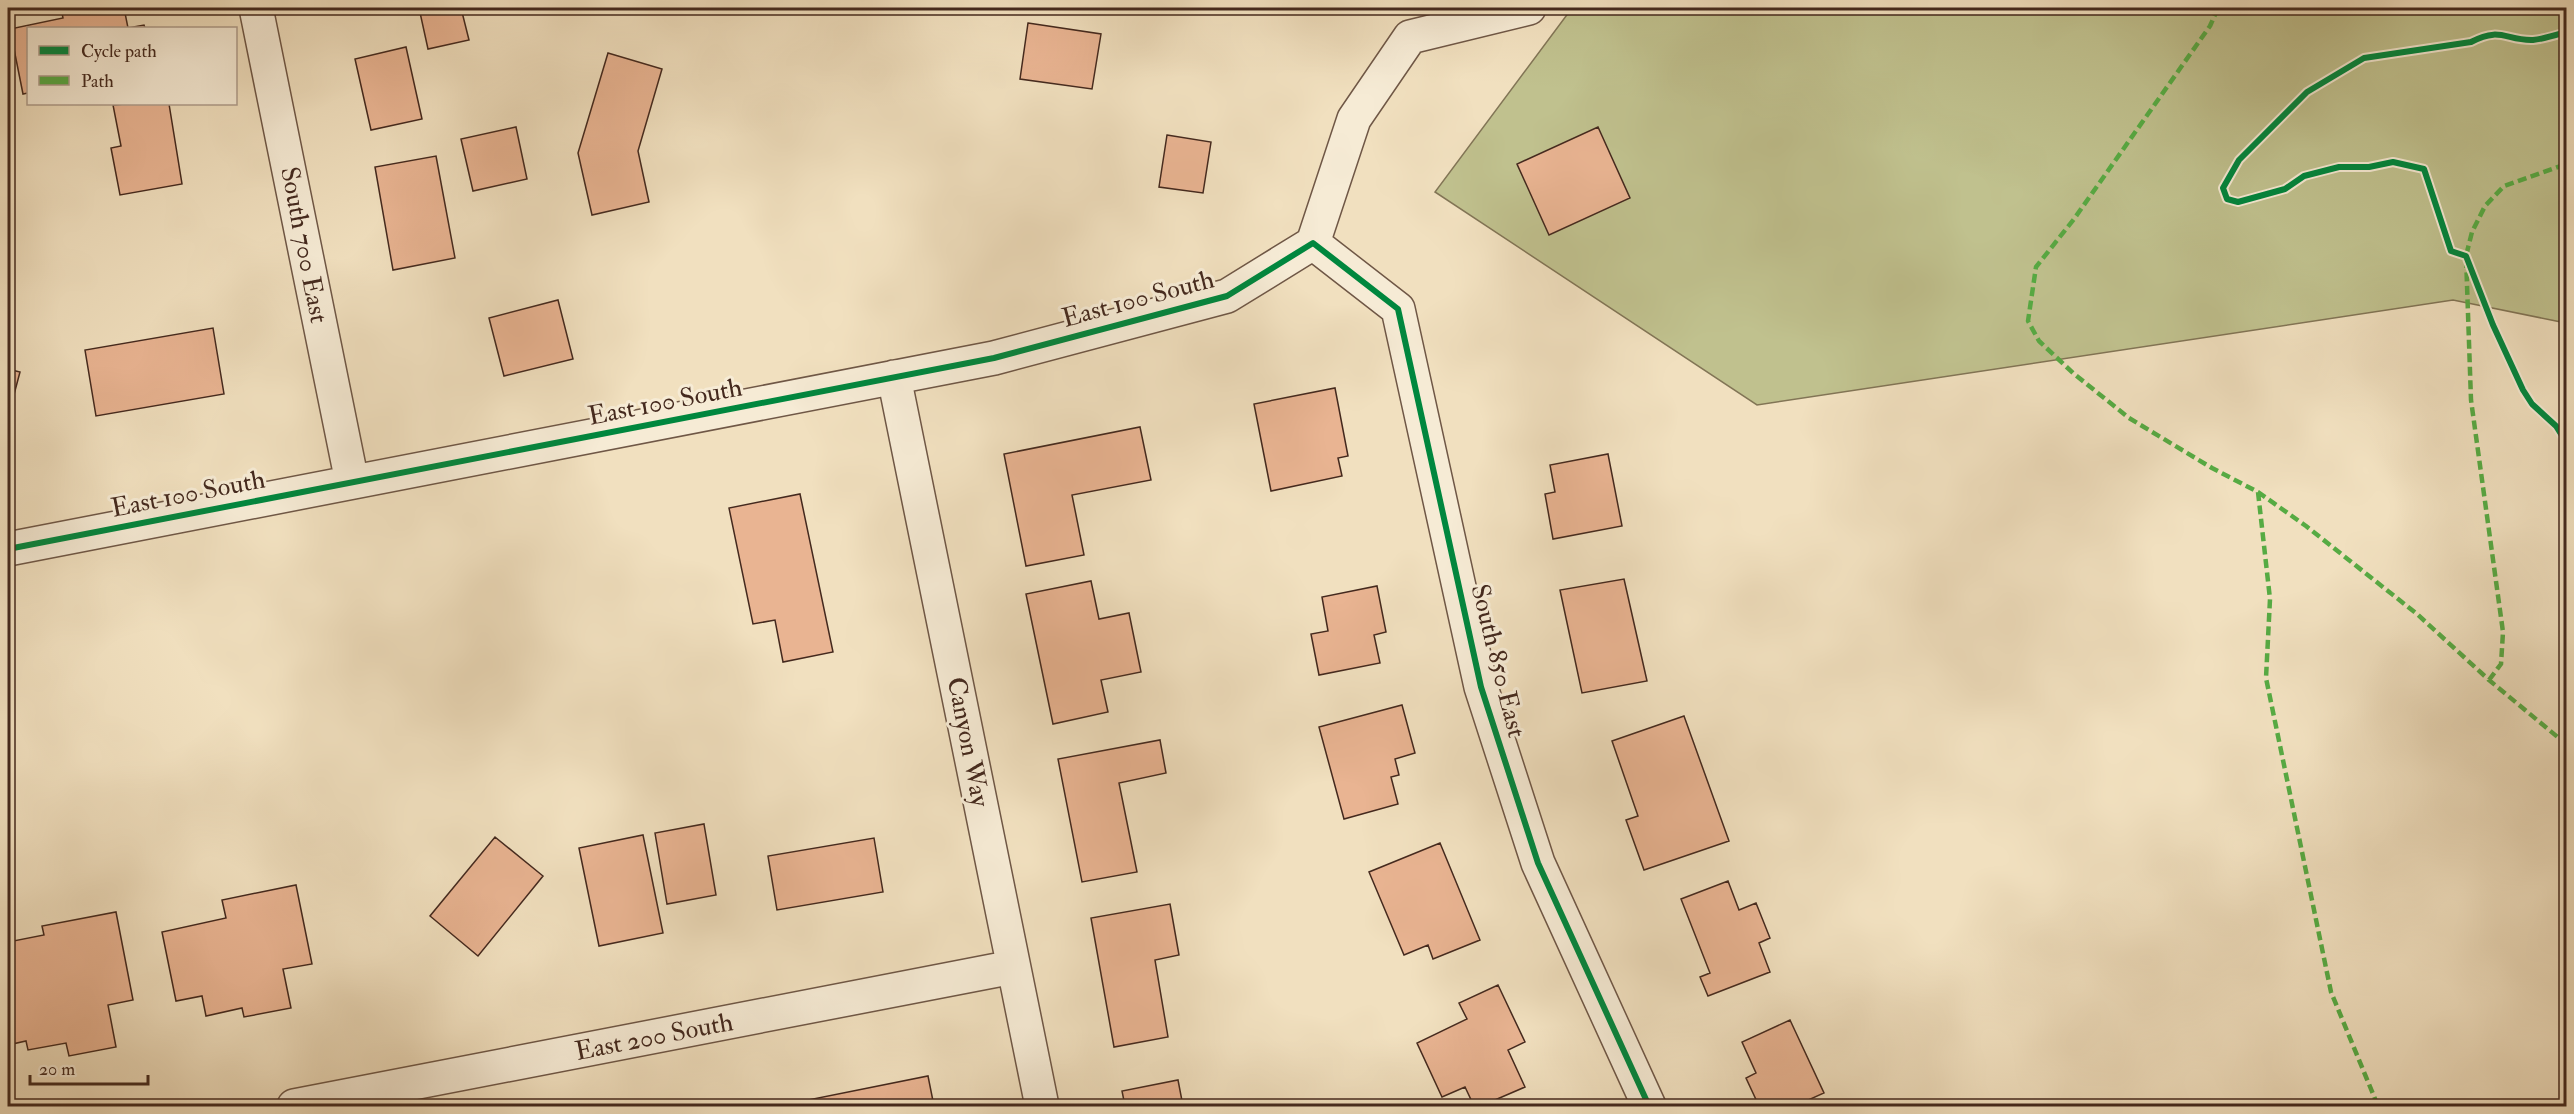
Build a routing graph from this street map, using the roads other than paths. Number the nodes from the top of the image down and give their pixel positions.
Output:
1 (256, 8) edge
2 (1529, 8) edge
3 (1313, 243) junction
4 (894, 377) junction
5 (352, 482) junction
6 (8, 549) edge
7 (1014, 967) junction
8 (294, 1107) edge
9 (1042, 1107) edge
10 (1649, 1107) edge

1 - 5 street, South 700 East
2 - 3 street
3 - 4 street, East 100 South
3 - 10 street, South 850 East
4 - 5 street, East 100 South
4 - 7 street, Canyon Way
5 - 6 street, East 100 South
7 - 8 street, East 200 South
7 - 9 street, Canyon Way

